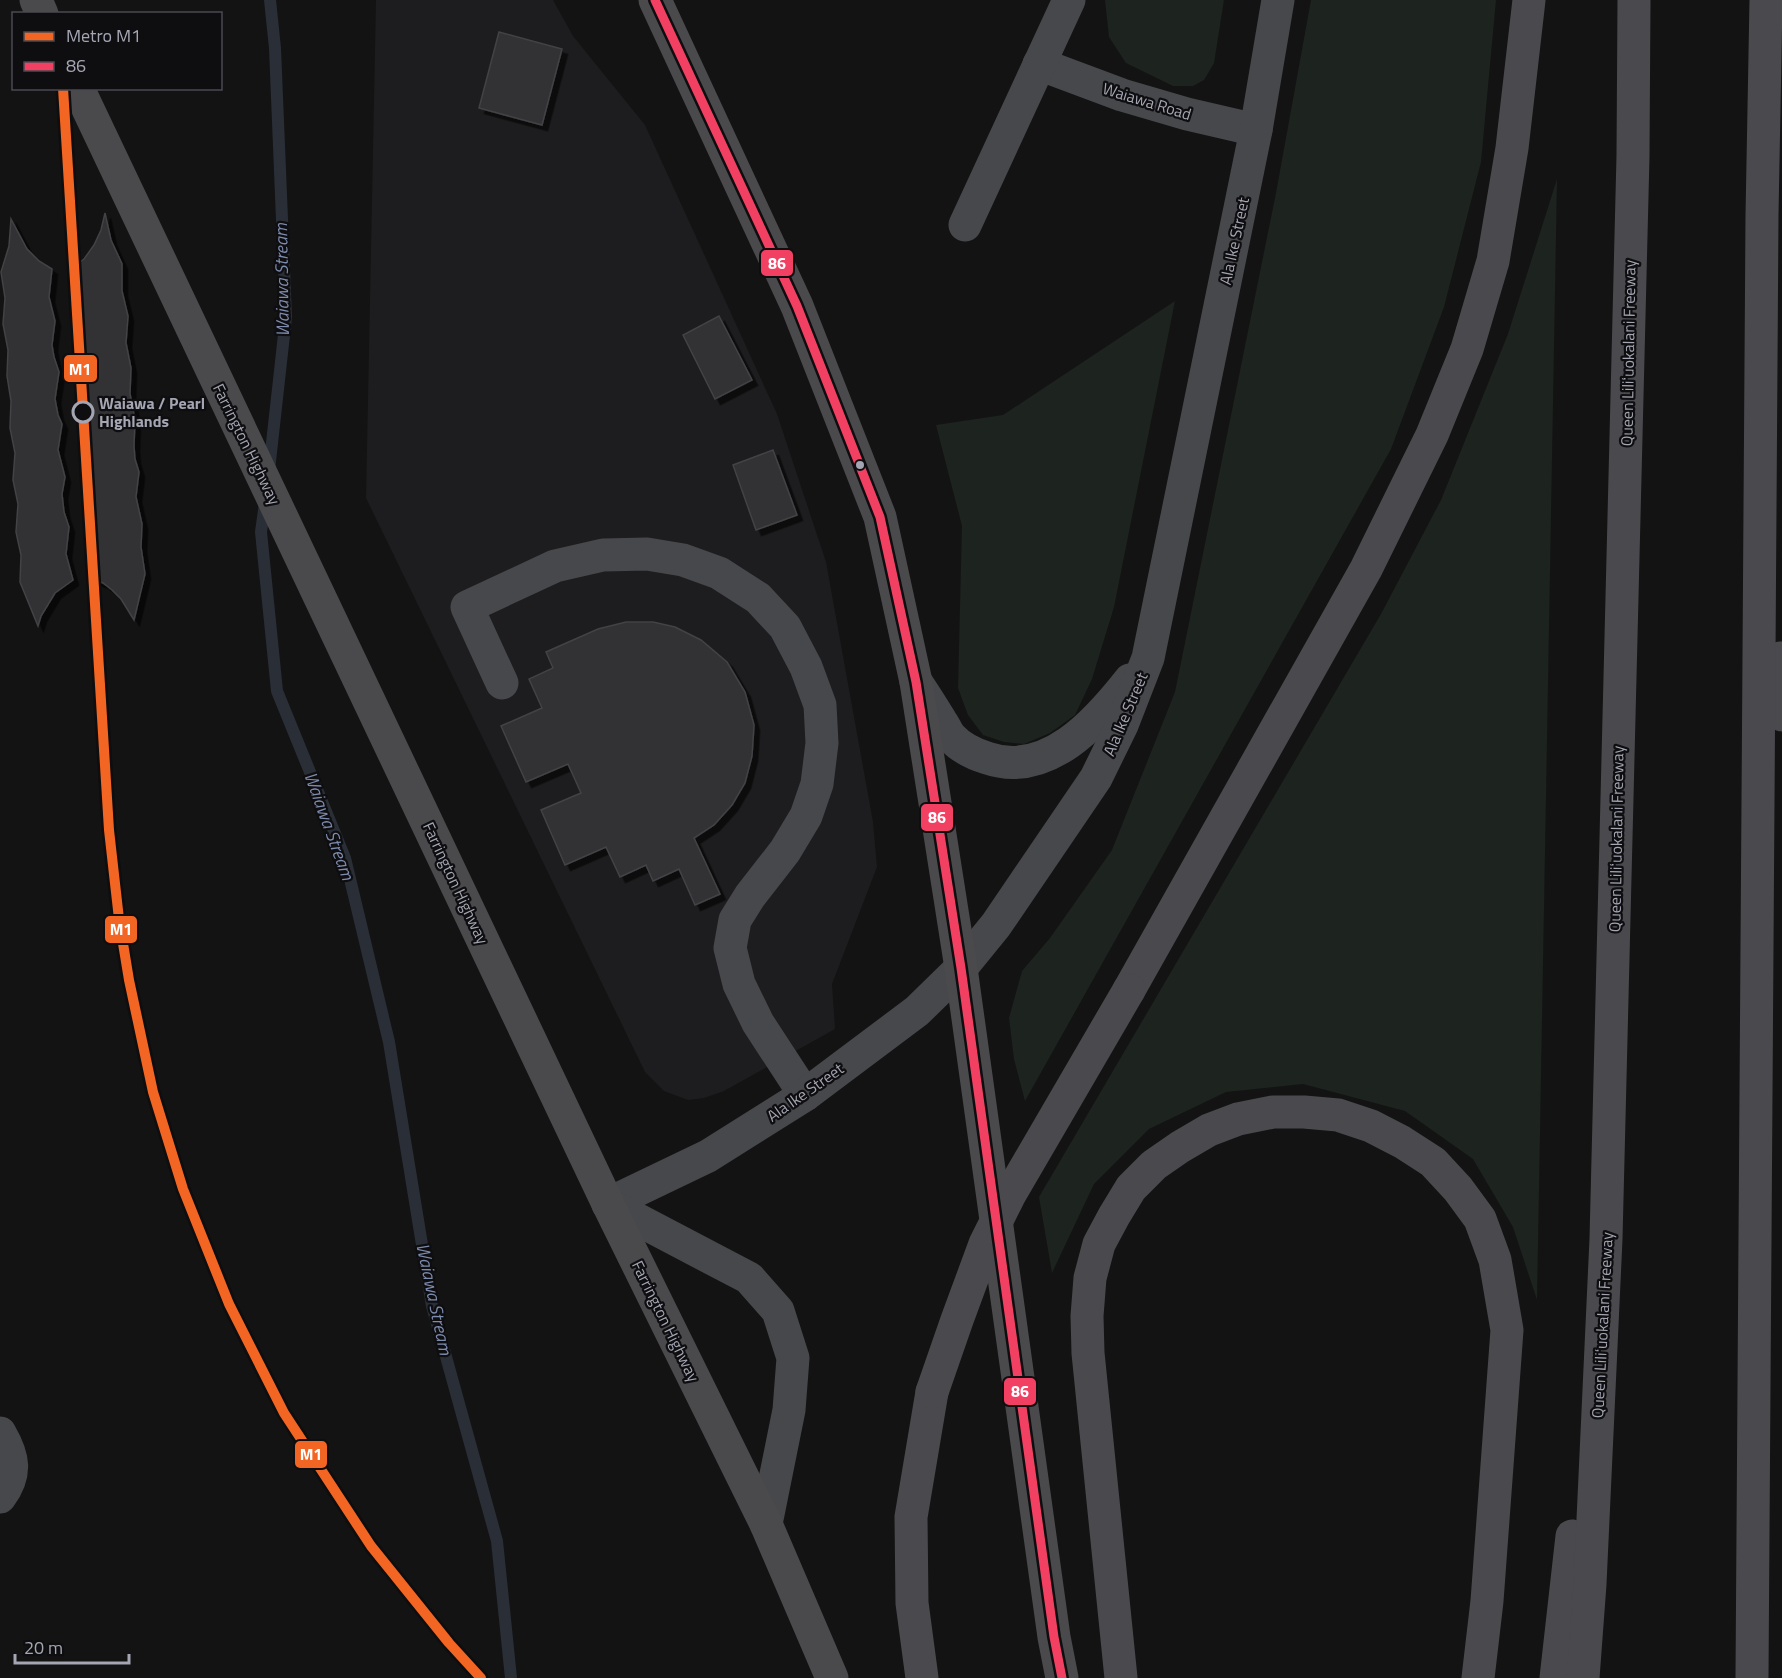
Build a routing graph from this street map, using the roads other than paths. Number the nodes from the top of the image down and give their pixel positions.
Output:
1 (654, 0) edge
2 (1069, 0) edge
3 (1278, 0) edge
4 (1529, 0) edge
5 (1634, 0) edge
6 (1766, 0) edge
7 (1039, 64) junction
8 (79, 90) edge
9 (1257, 130) junction
10 (1762, 216) junction
11 (965, 225) dead end
12 (1148, 657) junction
13 (502, 682) dead end
14 (916, 682) junction
15 (1782, 715) edge
16 (961, 968) junction
17 (805, 1095) junction
18 (608, 1204) junction
19 (1606, 1239) junction
20 (0, 1433) edge
21 (0, 1497) edge
22 (766, 1524) junction
23 (832, 1678) edge
24 (922, 1678) edge
25 (1062, 1678) edge
26 (1121, 1678) edge
27 (1478, 1678) edge
28 (1556, 1678) edge
29 (1583, 1678) edge
30 (1752, 1678) edge

1 - 14 main road
2 - 7 street
3 - 9 street, Ala Ike Street
4 - 24 highway, bridge
5 - 19 highway, Queen Liliʻuokalani Freeway
6 - 10 highway
7 - 9 street, Waiawa Road
7 - 11 street
8 - 18 main road, Farrington Highway
9 - 12 street, Ala Ike Street
10 - 15 highway
10 - 30 highway
12 - 14 street
12 - 16 street, Ala Ike Street
13 - 17 street
14 - 16 main road
16 - 17 street, Ala Ike Street
16 - 25 main road
17 - 18 street, Ala Ike Street
18 - 22 main road, Farrington Highway
18 - 22 street
19 - 28 highway
19 - 29 highway, Queen Liliʻuokalani Freeway
20 - 21 street
22 - 23 main road, Farrington Highway
26 - 27 highway

